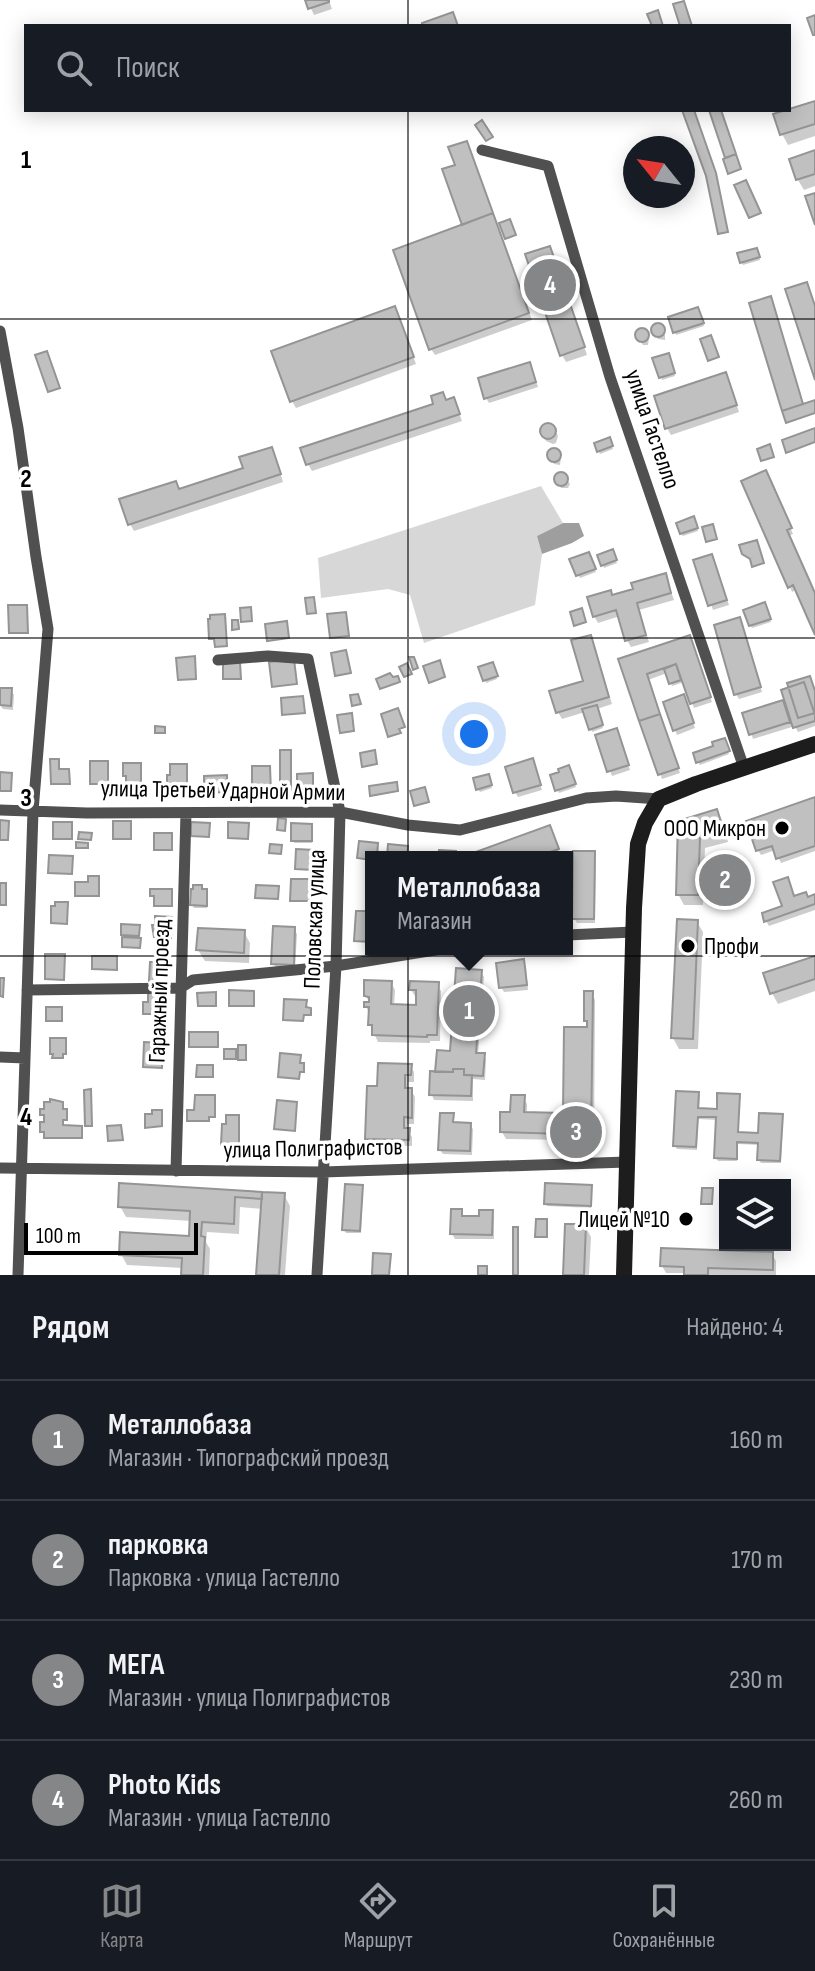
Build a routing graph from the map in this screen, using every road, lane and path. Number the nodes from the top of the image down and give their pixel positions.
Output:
1 (482, 150) dead end
2 (0, 331) edge
3 (218, 660) dead end
4 (815, 744) edge
5 (744, 768) junction
6 (659, 799) junction
7 (0, 810) edge
8 (33, 811) junction
9 (340, 812) junction
10 (186, 813) junction
11 (633, 932) junction
12 (573, 935) edge
13 (404, 955) edge
14 (336, 966) junction
15 (180, 988) junction
16 (27, 990) junction
17 (0, 1057) edge
18 (25, 1058) junction
19 (627, 1162) junction
20 (0, 1168) edge
21 (22, 1169) junction
22 (176, 1171) junction
23 (323, 1172) junction
24 (18, 1275) edge
25 (317, 1275) edge
26 (624, 1275) edge

1 - 5 street, улица Гастелло
2 - 8 street
3 - 9 street, Половская улица
4 - 5 main road, улица Третьей Ударной Армии
5 - 6 main road, улица Третьей Ударной Армии
6 - 9 street, улица Третьей Ударной Армии
6 - 11 main road
7 - 8 street, улица Третьей Ударной Армии
8 - 10 street, улица Третьей Ударной Армии
8 - 16 street
9 - 10 street, улица Третьей Ударной Армии
9 - 14 street, Половская улица
10 - 15 street, Гаражный проезд
11 - 12 street
11 - 19 main road
13 - 14 street
14 - 15 street
14 - 23 street, Половская улица
15 - 16 street
15 - 22 street, Гаражный проезд
16 - 18 street
17 - 18 street
18 - 21 street
19 - 23 street, улица Полиграфистов
19 - 26 main road
20 - 21 street, улица Полиграфистов
21 - 22 street, улица Полиграфистов
21 - 24 street
22 - 23 street, улица Полиграфистов
23 - 25 street, Половская улица

